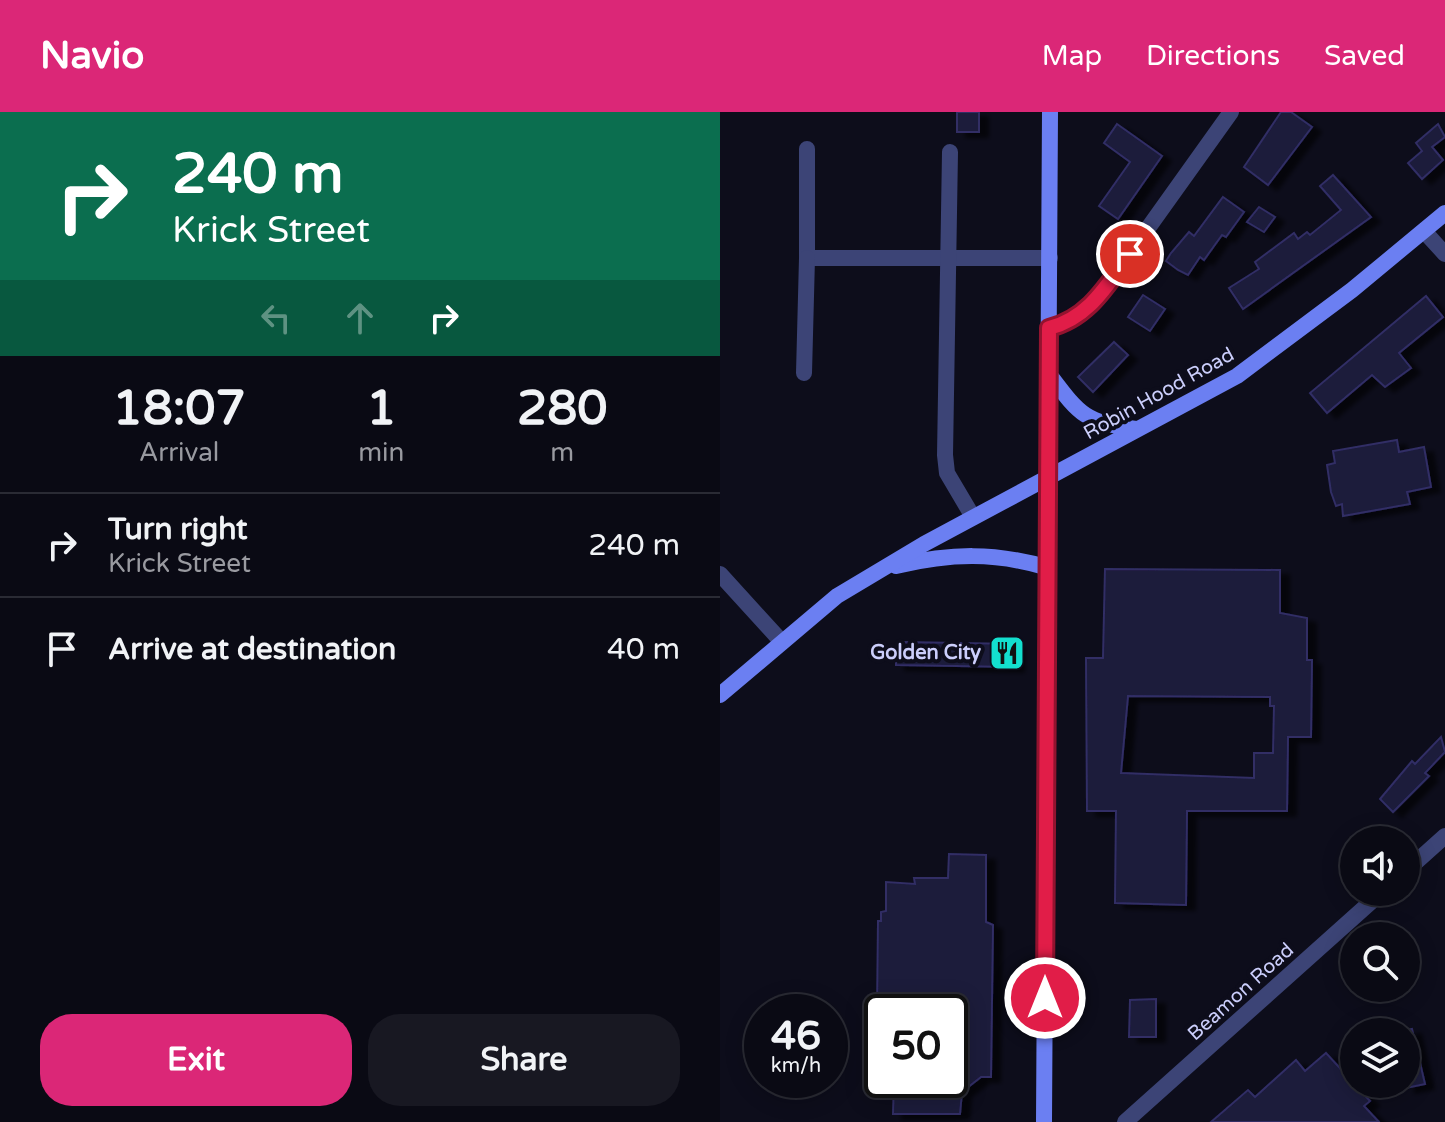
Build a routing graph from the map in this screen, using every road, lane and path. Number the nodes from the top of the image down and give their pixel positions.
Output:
1 (1050, 112) edge
2 (1231, 112) edge
3 (807, 149) dead end
4 (950, 152) dead end
5 (1445, 213) edge
6 (1424, 231) junction
7 (1445, 254) edge
8 (948, 256) junction
9 (807, 258) junction
10 (1050, 258) junction
11 (1049, 328) junction
12 (804, 373) dead end
13 (1049, 374) junction
14 (1136, 429) junction
15 (1049, 476) junction
16 (973, 517) junction
17 (1049, 568) junction
18 (879, 570) junction
19 (720, 574) edge
20 (781, 641) junction
21 (720, 695) edge
22 (1445, 836) edge
23 (1420, 858) edge
24 (1366, 906) edge
25 (1044, 1122) edge
26 (1125, 1122) edge

1 - 10 main road
2 - 11 street
3 - 9 street
4 - 8 street
5 - 6 main road, Robin Hood Road
6 - 7 street
6 - 14 main road, Robin Hood Road
8 - 9 street
8 - 10 street
8 - 16 street
9 - 12 street
10 - 11 main road
11 - 13 main road
13 - 14 main road
13 - 15 main road
14 - 15 main road, Robin Hood Road
15 - 16 main road, Robin Hood Road
15 - 17 main road
16 - 18 main road, Robin Hood Road
17 - 18 main road
17 - 25 main road
18 - 20 main road, Robin Hood Road
19 - 20 street
20 - 21 main road, Robin Hood Road
22 - 23 street
24 - 26 street, Beamon Road

